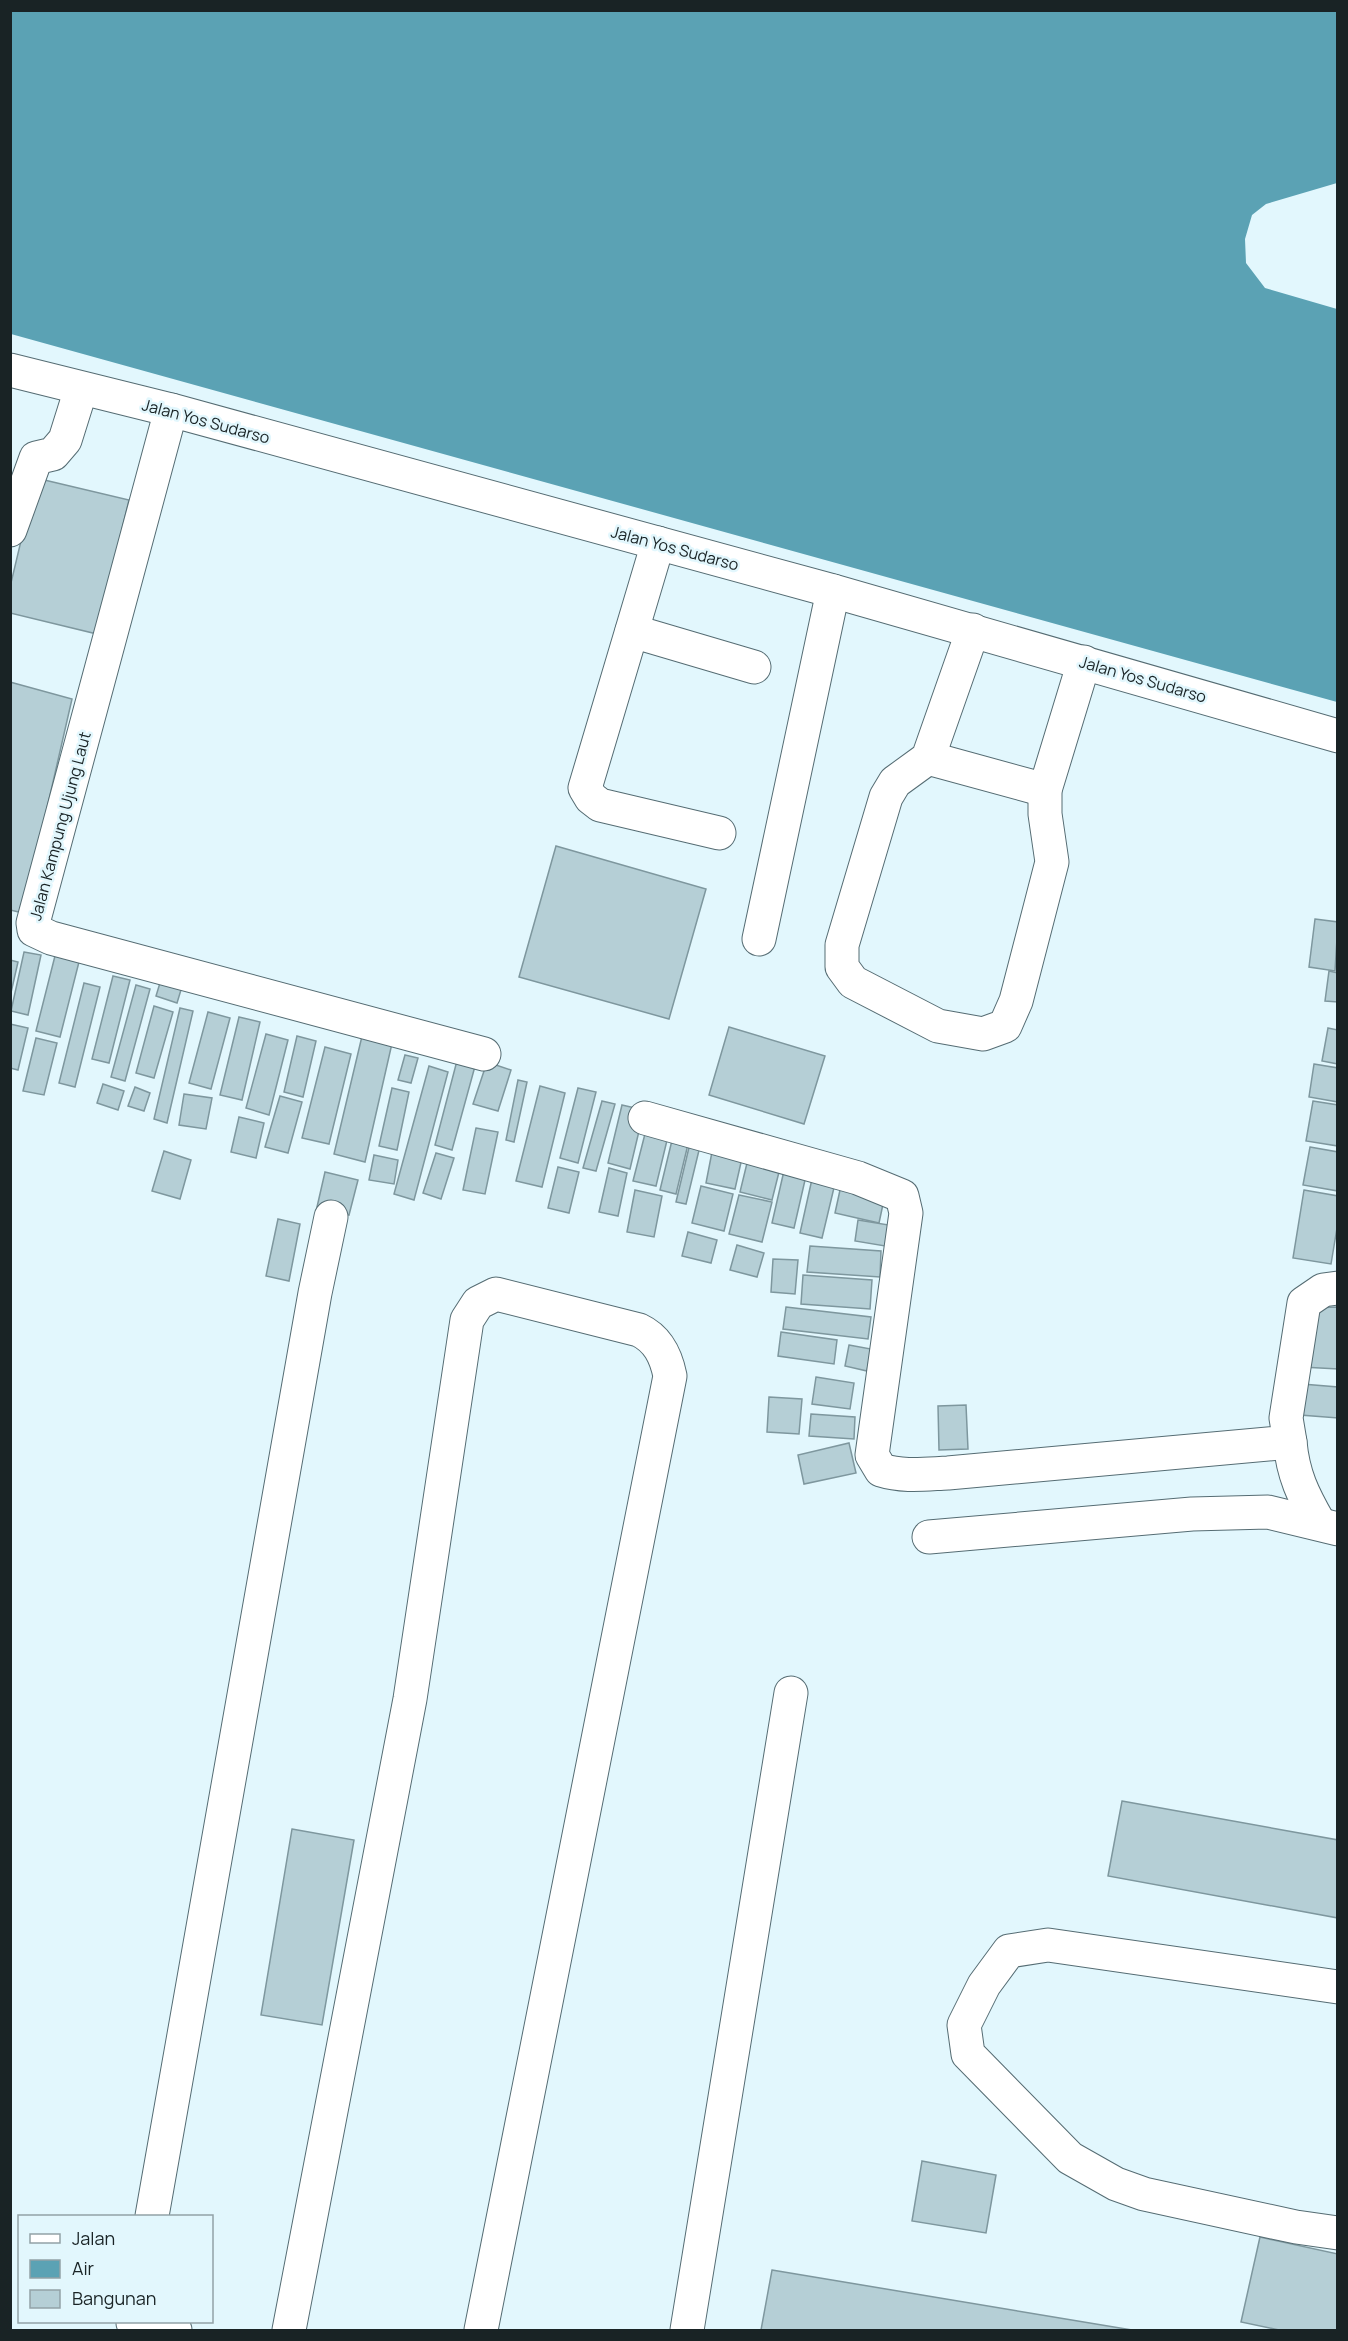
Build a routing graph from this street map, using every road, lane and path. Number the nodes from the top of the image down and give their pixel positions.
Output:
1 (10, 370) edge
2 (81, 389) junction
3 (171, 411) junction
4 (23, 454) edge
5 (10, 530) edge
6 (658, 543) junction
7 (832, 591) junction
8 (973, 630) junction
9 (632, 631) junction
10 (1084, 662) junction
11 (754, 667) dead end
12 (1338, 736) edge
13 (928, 758) junction
14 (1045, 790) junction
15 (719, 833) dead end
16 (759, 939) dead end
17 (484, 1054) dead end
18 (645, 1118) dead end
19 (331, 1217) dead end
20 (1338, 1288) edge
21 (1290, 1442) junction
22 (1328, 1526) edge
23 (928, 1537) dead end
24 (792, 1694) dead end
25 (1338, 1987) edge
26 (152, 2215) edge
27 (1338, 2233) edge
28 (133, 2325) edge
29 (175, 2331) edge
30 (289, 2331) edge
31 (481, 2331) edge
32 (687, 2331) edge

1 - 2 street, Jalan Yos Sudarso
2 - 3 street, Jalan Yos Sudarso
2 - 4 street
3 - 6 street, Jalan Yos Sudarso
3 - 17 street, Jalan Kampung Ujung Laut
4 - 5 street
6 - 7 street, Jalan Yos Sudarso
6 - 9 street
7 - 8 street, Jalan Yos Sudarso
7 - 16 street
8 - 10 street, Jalan Yos Sudarso
8 - 13 street
9 - 11 street
9 - 15 street
10 - 12 street, Jalan Yos Sudarso
10 - 14 street
13 - 14 street
13 - 14 street
18 - 21 street
19 - 26 street
20 - 21 street
21 - 22 street
22 - 23 street
24 - 32 street
25 - 27 street
28 - 29 street
30 - 31 street

